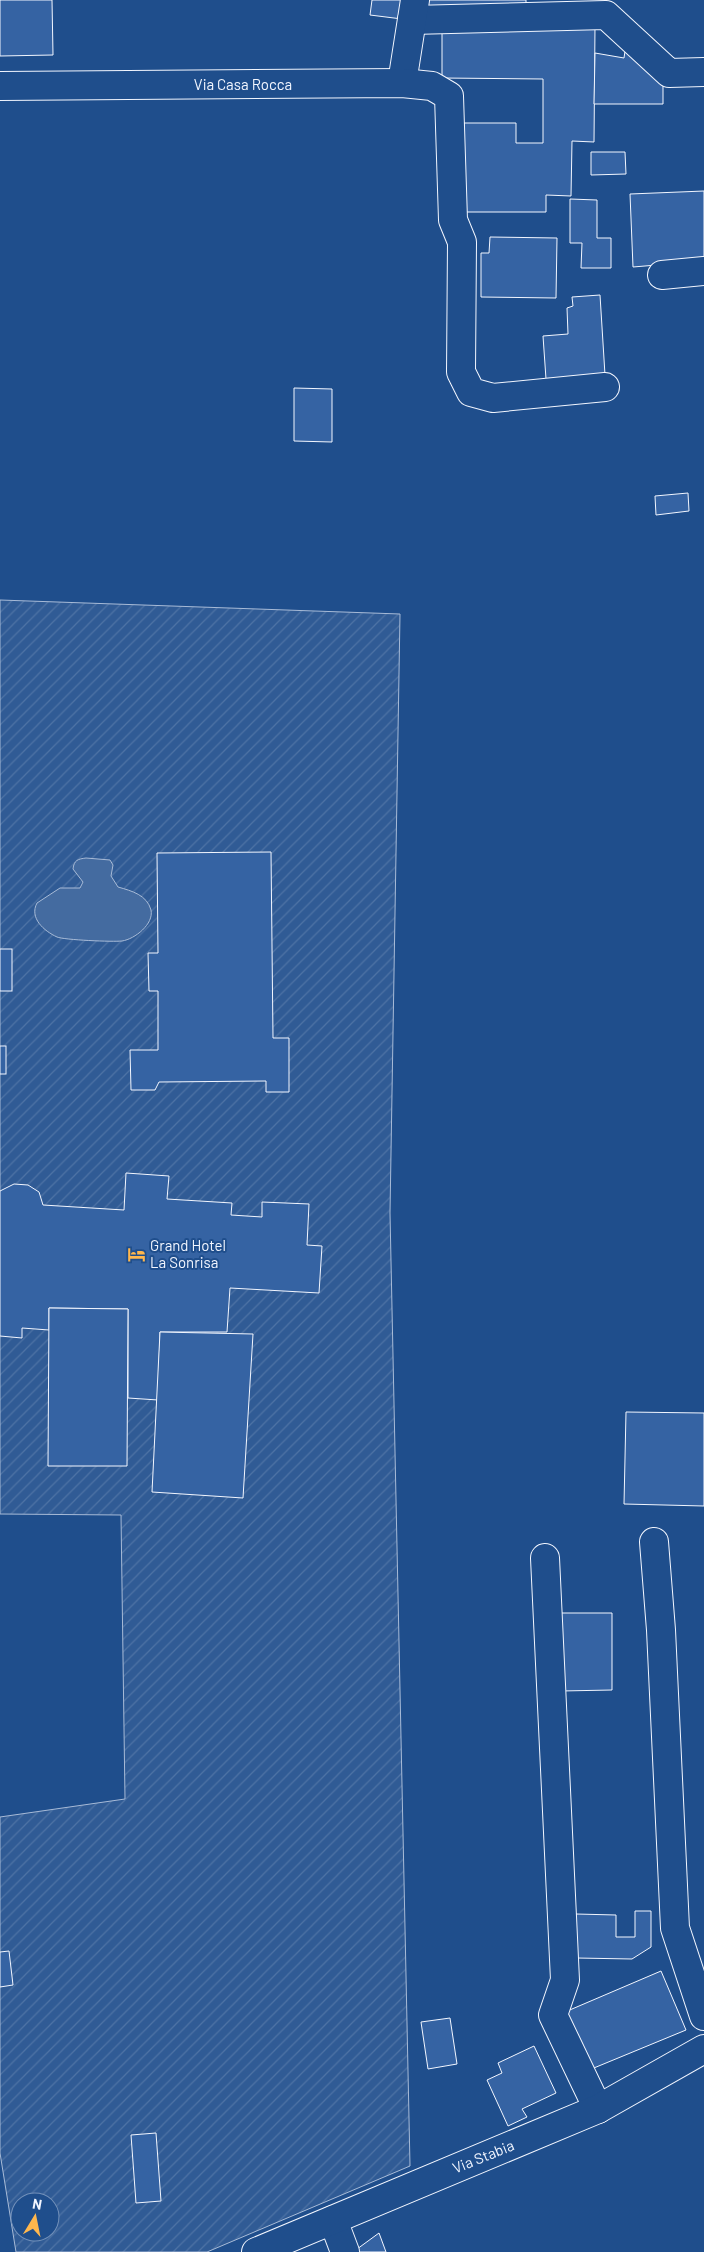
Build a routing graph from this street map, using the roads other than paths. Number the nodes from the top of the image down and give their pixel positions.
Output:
1 (414, 10) edge
2 (704, 72) edge
3 (402, 83) junction
4 (0, 86) edge
5 (704, 271) edge
6 (662, 275) dead end
7 (605, 387) dead end
8 (654, 1542) dead end
9 (545, 1558) dead end
10 (704, 2016) edge
11 (704, 2049) edge
12 (598, 2109) junction
13 (333, 2220) junction
14 (256, 2252) edge
15 (345, 2252) edge

1 - 2 street
1 - 3 street
3 - 4 street, Via Casa Rocca
3 - 7 street, Via Casa Rocca
5 - 6 street
8 - 10 street
9 - 12 street
11 - 12 street, Via Stabia
12 - 13 street, Via Stabia
13 - 14 street, Via Stabia
13 - 15 street

